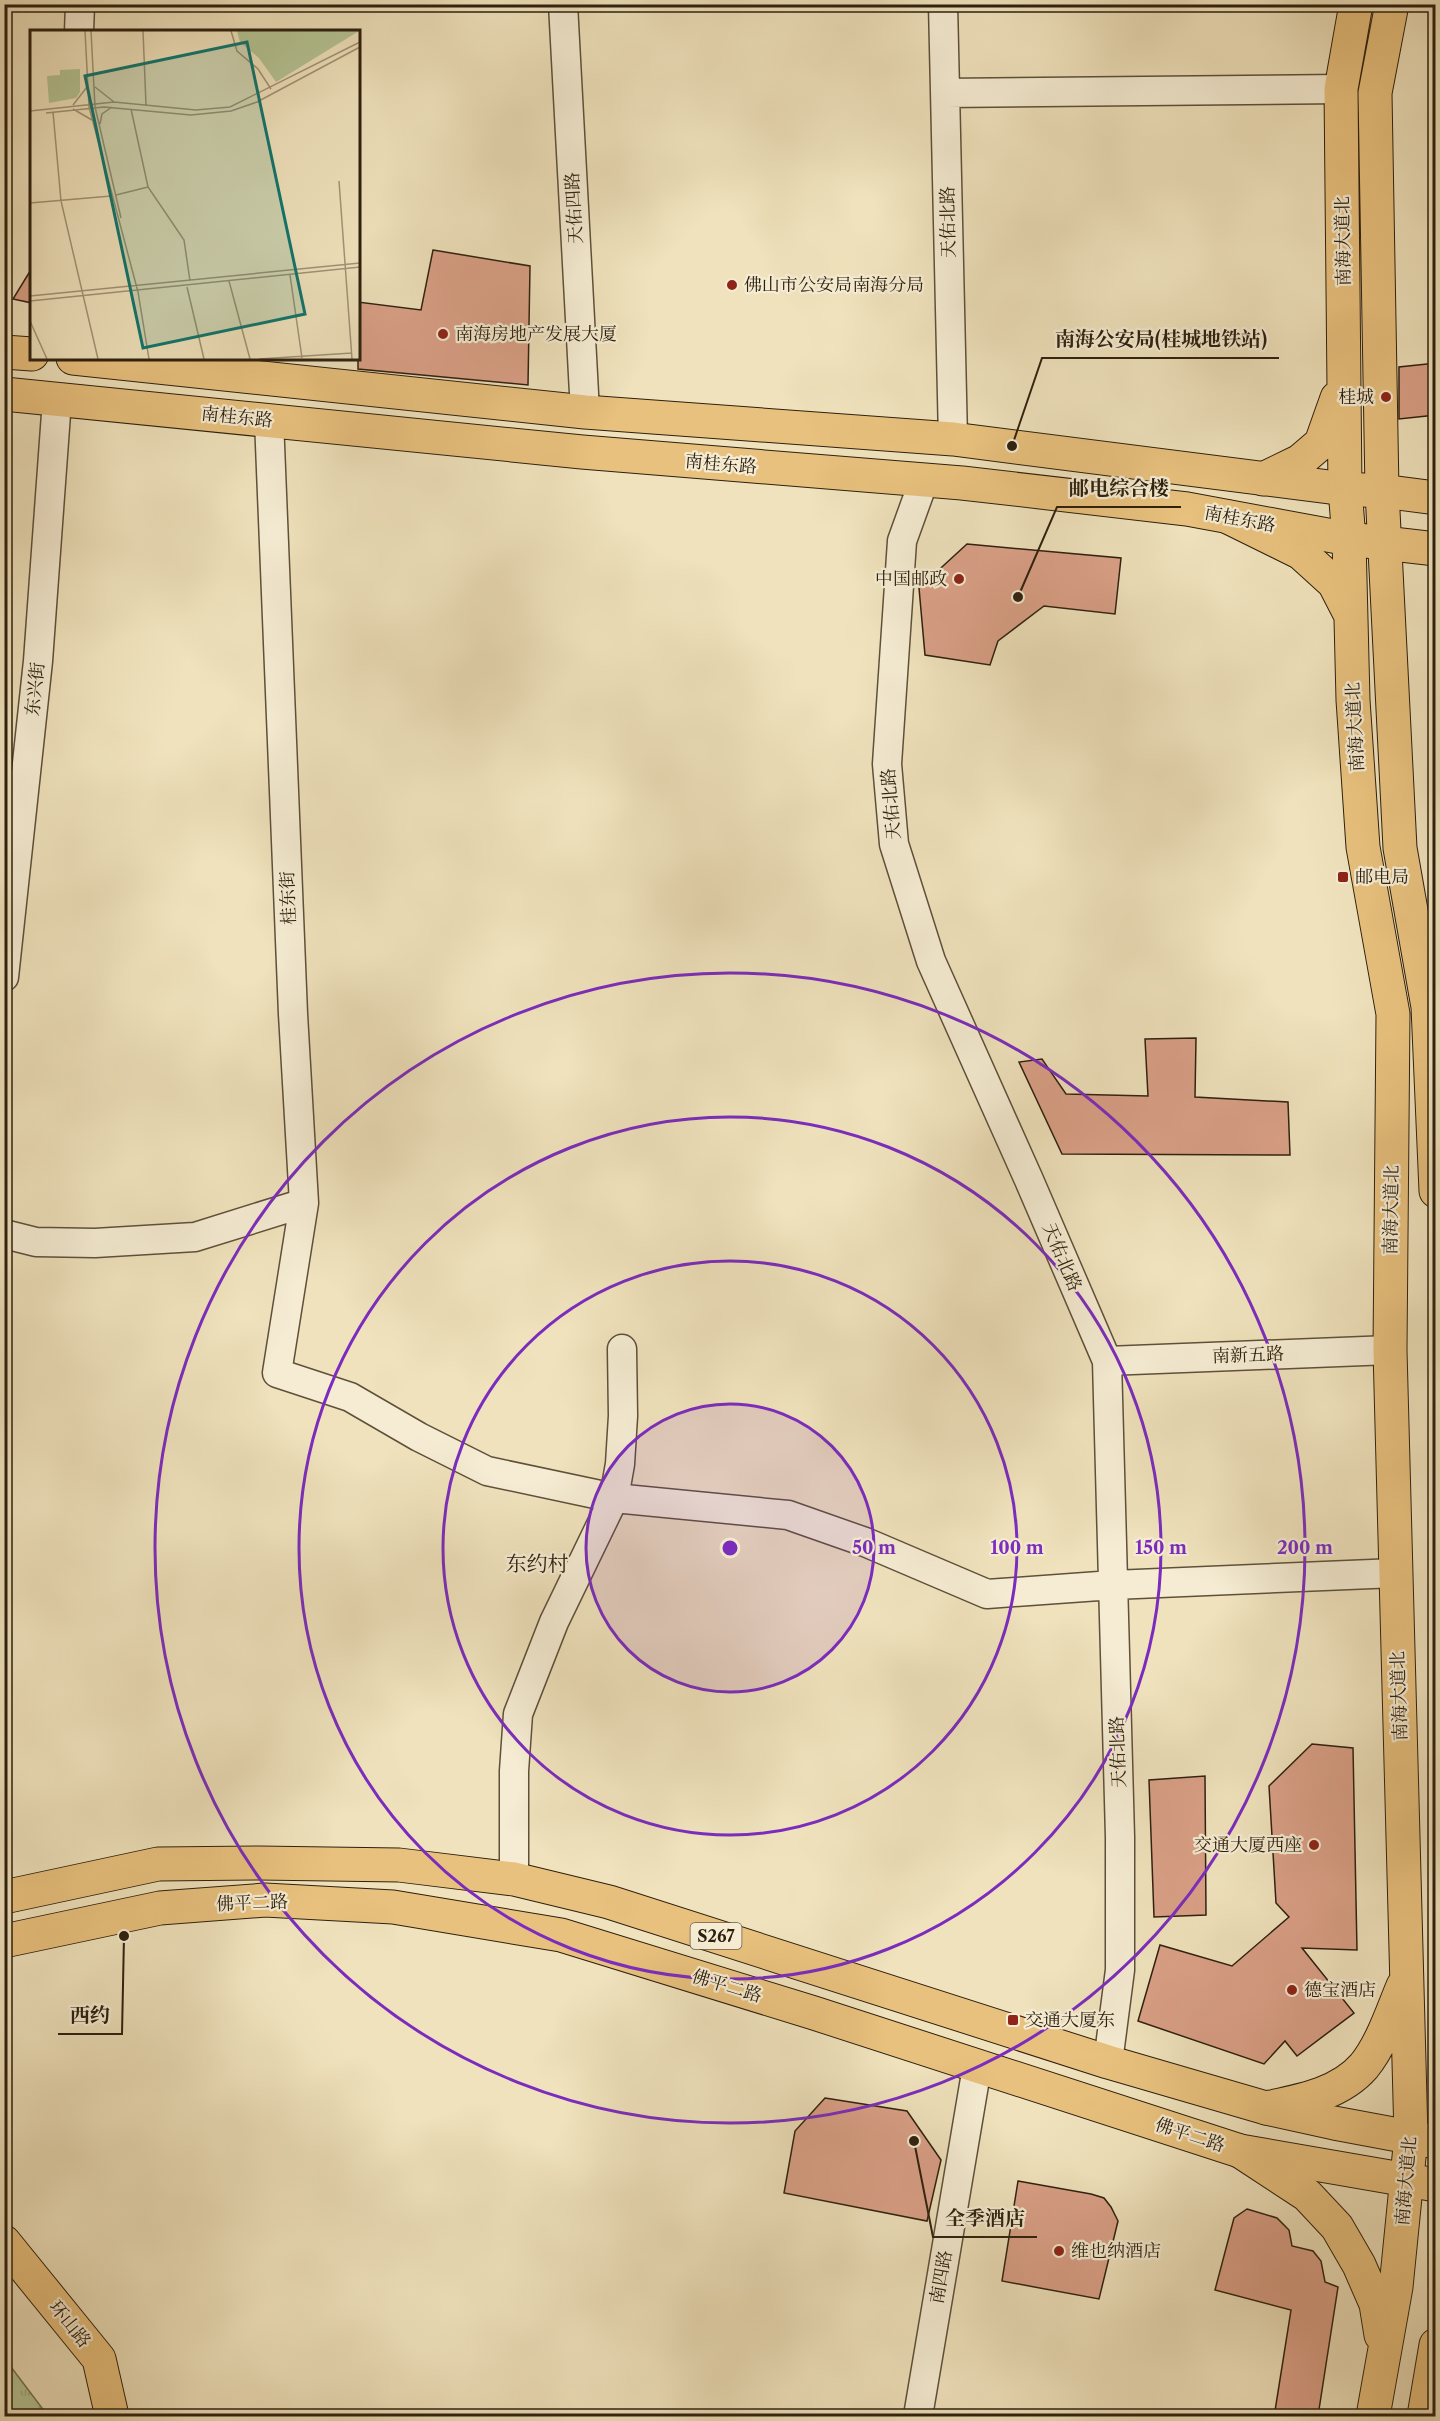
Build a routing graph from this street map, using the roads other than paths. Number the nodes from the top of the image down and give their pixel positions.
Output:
1 (80, 4) edge
2 (562, 4) edge
3 (943, 4) edge
4 (1356, 4) edge
5 (1392, 4) edge
6 (79, 30) edge
7 (1341, 89) junction
8 (945, 93) junction
9 (4, 352) edge
10 (1344, 352) junction
11 (30, 354) edge
12 (92, 360) edge
13 (4, 394) edge
14 (57, 400) junction
15 (585, 412) junction
16 (269, 420) junction
17 (953, 439) junction
18 (1263, 478) junction
19 (924, 480) junction
20 (1346, 489) junction
21 (1382, 491) junction
22 (1436, 498) edge
23 (1228, 517) junction
24 (1349, 539) junction
25 (1385, 543) junction
26 (1436, 549) edge
27 (1351, 616) junction
28 (4, 977) edge
29 (1436, 1191) edge
30 (304, 1203) junction
31 (4, 1234) edge
32 (622, 1349) dead end
33 (1390, 1350) junction
34 (1107, 1361) junction
35 (614, 1498) junction
36 (1396, 1574) junction
37 (1113, 1585) junction
38 (514, 1880) junction
39 (4, 1897) edge
40 (4, 1941) edge
41 (1407, 1976) junction
42 (1108, 2062) junction
43 (977, 2067) junction
44 (1266, 2108) junction
45 (1423, 2140) edge
46 (1240, 2151) junction
47 (1421, 2183) edge
48 (4, 2242) edge
49 (1384, 2355) junction
50 (1435, 2355) edge
51 (112, 2416) edge
52 (918, 2416) edge
53 (1373, 2416) edge
54 (1424, 2416) edge

1 - 6 street
2 - 15 street, 天佑四路
3 - 8 street, 天佑北路
4 - 7 main road, 南海大道北
5 - 21 main road, 南海大道北
7 - 8 street
7 - 10 main road, 南海大道北
8 - 17 street, 天佑北路
9 - 11 main road
10 - 18 main road
10 - 20 main road, 南海大道北
12 - 15 main road
13 - 14 main road, 南桂东路
14 - 16 main road, 南桂东路
14 - 28 street, 东兴街
15 - 17 main road
16 - 19 main road, 南桂东路
16 - 30 street, 桂东街
17 - 18 main road
18 - 20 main road
19 - 23 main road, 南桂东路
19 - 34 street, 天佑北路
20 - 21 main road
20 - 24 main road, 南海大道北
21 - 22 main road
21 - 25 main road, 南海大道北
23 - 24 main road, 南桂东路
23 - 27 main road
24 - 25 main road, 南桂东路
24 - 27 main road, 南海大道北
25 - 26 main road, 南桂东路
25 - 29 main road, 南海大道北
27 - 33 main road, 南海大道北
30 - 31 street
30 - 35 street, 桂东街
32 - 35 street
33 - 34 street, 南新五路
33 - 36 main road, 南海大道北
34 - 37 street, 天佑北路
35 - 37 street
35 - 38 street
36 - 37 street
36 - 41 main road, 南海大道北
37 - 42 street, 天佑北路
38 - 39 main road, S267
38 - 42 main road, S267
40 - 43 main road, 佛平二路
41 - 44 main road
41 - 45 main road, 南海大道北
42 - 44 main road, S267
43 - 46 main road, 佛平二路
43 - 52 street, 南四路
44 - 45 main road, S267
45 - 47 main road, 南海大道北
46 - 47 main road, 佛平二路
46 - 49 main road
47 - 49 main road, 南海大道北
48 - 51 main road, 环山路
49 - 53 main road, 南海大道北
50 - 54 main road

